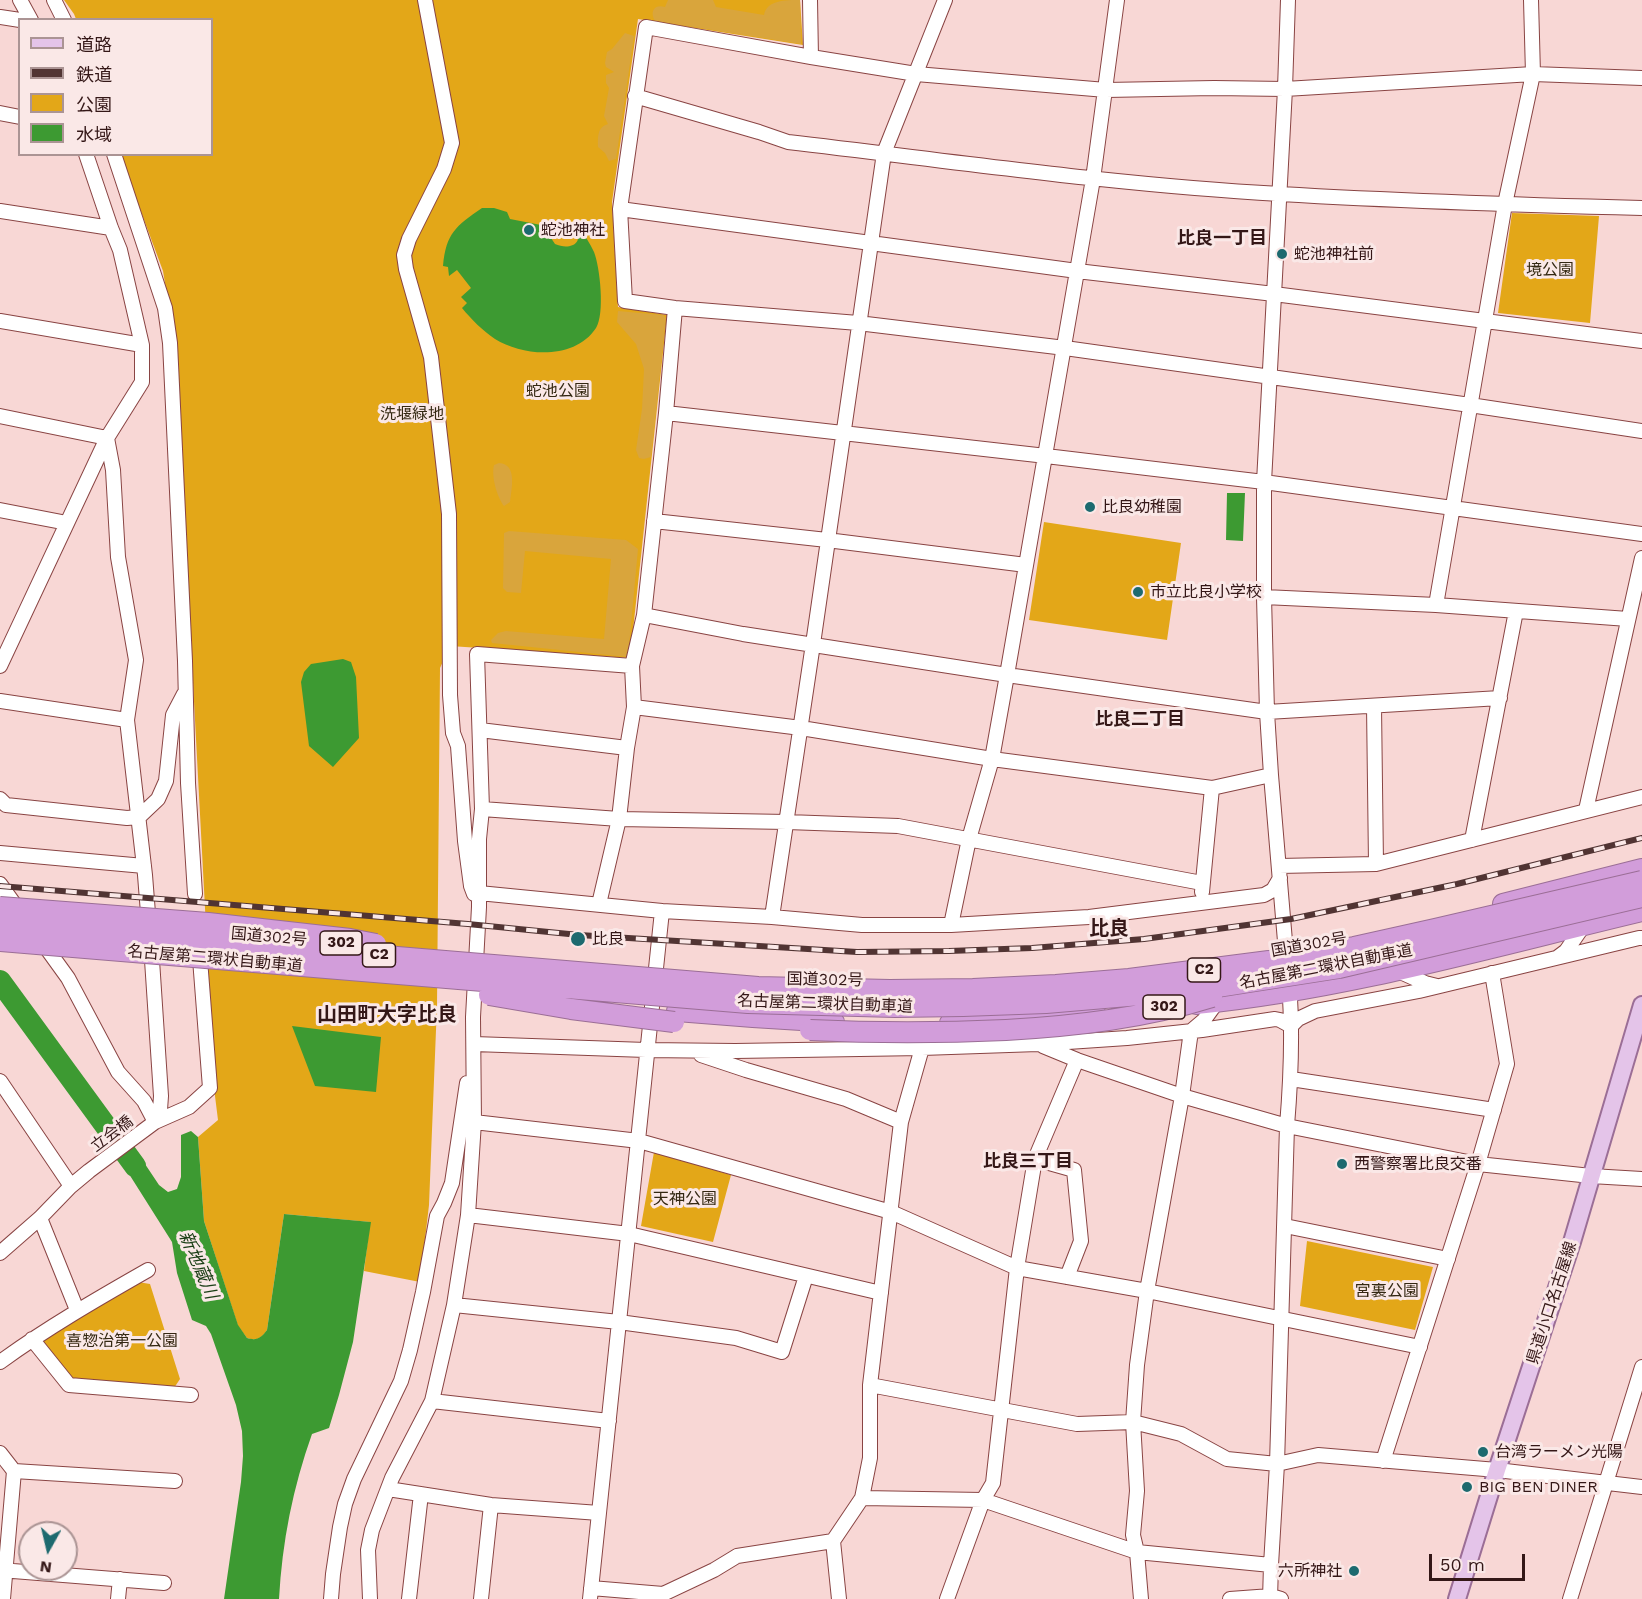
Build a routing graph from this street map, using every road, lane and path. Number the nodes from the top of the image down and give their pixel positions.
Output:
1 (20, 0) edge
2 (54, 0) edge
3 (425, 0) edge
4 (810, 0) edge
5 (945, 0) edge
6 (1117, 0) edge
7 (1288, 0) edge
8 (1531, 0) edge
9 (0, 17) edge
10 (30, 18) edge
11 (63, 18) edge
12 (18, 20) edge
13 (811, 57) junction
14 (916, 74) junction
15 (1533, 74) junction
16 (1642, 78) edge
17 (1285, 89) junction
18 (1106, 90) junction
19 (635, 96) junction
20 (0, 113) edge
21 (18, 117) edge
22 (884, 153) junction
23 (87, 156) edge
24 (115, 156) edge
25 (1094, 179) junction
26 (1278, 194) junction
27 (1505, 204) junction
28 (1642, 208) edge
29 (620, 209) junction
30 (0, 211) edge
31 (111, 228) junction
32 (872, 242) junction
33 (1077, 272) junction
34 (1274, 294) junction
35 (675, 308) junction
36 (0, 321) edge
37 (1485, 321) junction
38 (858, 323) junction
39 (1642, 342) edge
40 (142, 345) junction
41 (1065, 348) junction
42 (1270, 377) junction
43 (1470, 405) junction
44 (666, 413) junction
45 (0, 417) edge
46 (1642, 431) edge
47 (843, 433) junction
48 (107, 438) junction
49 (1046, 456) junction
50 (1264, 482) junction
51 (1452, 508) junction
52 (0, 510) edge
53 (654, 521) junction
54 (67, 523) junction
55 (1642, 534) edge
56 (827, 540) junction
57 (1642, 558) edge
58 (1026, 565) junction
59 (1264, 597) junction
60 (1436, 605) junction
61 (1516, 611) junction
62 (644, 615) junction
63 (1628, 619) junction
64 (813, 644) junction
65 (0, 666) edge
66 (632, 666) junction
67 (1007, 675) junction
68 (185, 692) junction
69 (1500, 698) junction
70 (0, 701) edge
71 (1374, 706) junction
72 (634, 707) junction
73 (1267, 712) junction
74 (127, 720) junction
75 (801, 728) junction
76 (480, 730) junction
77 (627, 748) junction
78 (992, 759) junction
79 (1271, 775) junction
80 (1212, 788) junction
81 (1642, 796) edge
82 (0, 798) edge
83 (482, 809) junction
84 (1586, 810) junction
85 (139, 817) junction
86 (619, 819) junction
87 (787, 822) junction
88 (969, 839) junction
89 (1472, 840) junction
90 (0, 853) edge
91 (1376, 864) junction
92 (144, 866) junction
93 (1642, 869) edge
94 (1280, 872) junction
95 (1642, 881) edge
96 (1202, 883) junction
97 (0, 884) edge
98 (195, 894) dead end
99 (1642, 897) edge
100 (479, 900) junction
101 (1202, 903) junction
102 (599, 904) junction
103 (0, 907) edge
104 (662, 911) junction
105 (1642, 911) edge
106 (0, 914) edge
107 (772, 917) junction
108 (0, 924) edge
109 (1584, 925) junction
110 (951, 926) junction
111 (1642, 938) edge
112 (0, 941) edge
113 (0, 948) edge
114 (84, 948) junction
115 (1286, 950) junction
116 (0, 954) edge
117 (1558, 957) junction
118 (200, 959) dead end
119 (473, 963) junction
120 (1395, 970) junction
121 (1492, 973) junction
122 (1266, 980) junction
123 (1439, 986) junction
124 (1289, 991) junction
125 (1217, 1002) junction
126 (1642, 1008) edge
127 (675, 1016) junction
128 (1292, 1026) junction
129 (1191, 1031) junction
130 (474, 1037) junction
131 (1038, 1044) junction
132 (922, 1048) junction
133 (646, 1050) junction
134 (688, 1051) junction
135 (1077, 1060) junction
136 (1291, 1079) junction
137 (0, 1081) edge
138 (1182, 1096) junction
139 (1494, 1110) junction
140 (474, 1122) junction
141 (901, 1122) junction
142 (153, 1124) junction
143 (1287, 1126) junction
144 (639, 1141) junction
145 (1035, 1159) junction
146 (1478, 1164) junction
147 (1591, 1176) junction
148 (1642, 1179) edge
149 (71, 1186) junction
150 (891, 1212) junction
151 (468, 1215) junction
152 (40, 1218) junction
153 (1284, 1226) junction
154 (629, 1234) junction
155 (0, 1253) edge
156 (1448, 1259) junction
157 (1017, 1268) junction
158 (148, 1270) dead end
159 (806, 1276) junction
160 (1067, 1277) junction
161 (1147, 1291) junction
162 (881, 1293) junction
163 (454, 1305) junction
164 (77, 1310) junction
165 (1282, 1318) junction
166 (619, 1322) junction
167 (32, 1339) junction
168 (1420, 1347) junction
169 (0, 1362) edge
170 (1642, 1367) edge
171 (870, 1385) junction
172 (191, 1395) dead end
173 (432, 1401) junction
174 (1000, 1409) junction
175 (609, 1421) junction
176 (1133, 1422) junction
177 (0, 1453) edge
178 (1383, 1461) junction
179 (1277, 1464) junction
180 (1497, 1470) junction
181 (14, 1471) junction
182 (175, 1481) dead end
183 (1606, 1484) junction
184 (1642, 1487) edge
185 (388, 1489) junction
186 (421, 1494) junction
187 (862, 1498) junction
188 (983, 1500) junction
189 (491, 1505) junction
190 (599, 1513) junction
191 (833, 1541) junction
192 (1137, 1552) junction
193 (1271, 1565) junction
194 (2, 1570) edge
195 (120, 1579) junction
196 (164, 1582) dead end
197 (591, 1594) edge
198 (1274, 1598) edge
199 (3, 1599) edge
200 (118, 1599) edge
201 (331, 1599) edge
202 (370, 1599) edge
203 (409, 1599) edge
204 (481, 1599) edge
205 (839, 1599) edge
206 (947, 1599) edge
207 (1142, 1599) edge
208 (1230, 1599) edge
209 (1457, 1599) edge
210 (1570, 1599) edge

1 - 10 street
2 - 11 street
3 - 100 street
4 - 13 street
5 - 14 street
6 - 18 street
7 - 17 street
8 - 15 street
9 - 12 street
13 - 14 street
13 - 19 street
14 - 18 street
14 - 22 street
15 - 16 street
15 - 17 street
15 - 27 street
17 - 18 street
17 - 26 street
18 - 25 street
19 - 22 street
19 - 29 street
20 - 21 street
22 - 25 street
22 - 32 street
23 - 31 street
24 - 68 street
25 - 26 street
25 - 33 street
26 - 27 street
26 - 34 street
27 - 28 street
27 - 37 street
29 - 32 street
29 - 35 street
30 - 31 street
31 - 40 street
32 - 33 street
32 - 38 street
33 - 34 street
33 - 41 street
34 - 37 street
34 - 42 street
35 - 38 street
35 - 44 street
36 - 40 street
37 - 39 street
37 - 43 street
38 - 41 street
38 - 47 street
40 - 48 street
41 - 42 street
41 - 49 street
42 - 43 street
42 - 50 street
43 - 46 street
43 - 51 street
44 - 47 street
44 - 53 street
45 - 48 street
47 - 49 street
47 - 56 street
48 - 54 street
48 - 74 street
49 - 50 street
49 - 58 street
50 - 51 street
50 - 59 street
51 - 55 street
51 - 60 street
52 - 54 street
53 - 56 street
53 - 62 street
54 - 65 street
56 - 58 street
56 - 64 street
57 - 63 street
58 - 67 street
59 - 60 street
59 - 73 street
60 - 61 street
61 - 63 street
61 - 69 street
62 - 64 street
62 - 66 street
63 - 84 street
64 - 67 street
64 - 75 street
66 - 72 street
66 - 76 street
67 - 73 street
67 - 78 street
68 - 85 street
68 - 98 street
69 - 71 street
69 - 89 street
70 - 74 street
71 - 73 street
71 - 91 street
72 - 75 street
72 - 77 street
73 - 79 street
74 - 85 street
75 - 78 street
75 - 87 street
76 - 77 street
76 - 83 street
77 - 86 street
78 - 80 street
78 - 88 street
79 - 80 street
79 - 94 street
80 - 96 street
81 - 84 street
82 - 85 street
83 - 86 street
83 - 100 street
84 - 89 street
85 - 92 street
86 - 87 street
86 - 102 street
87 - 88 street
87 - 107 street
88 - 96 street
88 - 110 street
89 - 91 street
90 - 92 street
91 - 94 street
92 - 142 street
93 - 115 highway, 国道302号 / 302
94 - 101 street
94 - 115 street
95 - 119 highway, 名古屋第二環状自動車道 / C2, bridge
96 - 101 street
97 - 142 street
99 - 122 highway, 名古屋第二環状自動車道 / C2, bridge
100 - 102 street
100 - 130 street
101 - 110 street
102 - 104 street
103 - 119 highway, bridge
104 - 107 street
104 - 133 street
105 - 109 highway, 302
106 - 115 highway, 国道302号 / 302, bridge
107 - 110 street
108 - 119 highway, 名古屋第二環状自動車道 / C2, bridge
109 - 117 street
109 - 120 highway, 302
111 - 117 street
112 - 114 highway, 名古屋第二環状自動車道 / C2, bridge
113 - 114 highway, bridge
114 - 122 highway, 名古屋第二環状自動車道 / C2, bridge
115 - 124 street
116 - 127 highway, bridge
117 - 121 street
118 - 142 street, 立会橋
120 - 123 street
120 - 124 highway, 302
121 - 123 street
121 - 139 street
122 - 127 highway, bridge
123 - 128 street
124 - 125 highway, 302
124 - 128 street
125 - 127 highway, 302
125 - 129 street
126 - 147 main road, 県道小口名古屋線
128 - 129 street
128 - 136 street
129 - 131 street
129 - 138 street
130 - 133 street
130 - 140 street
130 - 201 street
131 - 132 street
131 - 135 street
132 - 134 street
132 - 141 street
133 - 134 street
133 - 144 street
134 - 141 street
135 - 138 street
135 - 145 street
136 - 139 street
136 - 143 street
137 - 149 street
138 - 143 street
138 - 161 street
139 - 146 street
140 - 144 street
140 - 151 street
141 - 150 street
142 - 149 street, 立会橋
143 - 146 street
143 - 153 street
144 - 150 street
144 - 154 street
145 - 157 street
145 - 160 street
146 - 147 street
146 - 156 street
147 - 148 street
147 - 180 main road, 県道小口名古屋線
149 - 152 street, 立会橋
150 - 157 street
150 - 162 street
151 - 154 street
151 - 163 street
152 - 155 street, 立会橋
152 - 164 street
153 - 156 street
153 - 165 street
154 - 159 street
154 - 166 street
156 - 168 street
157 - 160 street
157 - 174 street
158 - 164 street
159 - 162 street
159 - 166 street
160 - 161 street
161 - 165 street
161 - 176 street
162 - 171 street
163 - 166 street
163 - 173 street
164 - 167 street
165 - 168 street
165 - 179 street
166 - 175 street
167 - 169 street
167 - 172 street
168 - 178 street
170 - 183 street
171 - 174 street
171 - 187 street
173 - 175 street
173 - 185 street
174 - 176 street
174 - 188 street
175 - 190 street
176 - 179 street
176 - 192 street
177 - 181 street
178 - 179 street
178 - 180 street
179 - 193 street
180 - 183 street
180 - 209 main road, 県道小口名古屋線
181 - 182 street
181 - 194 street
183 - 184 street
183 - 210 street
185 - 186 street
185 - 202 street
186 - 189 street
186 - 203 street
187 - 188 street
187 - 191 street
188 - 192 street
188 - 206 street
189 - 190 street
189 - 204 street
190 - 197 street
191 - 197 street
191 - 205 street
192 - 193 street
192 - 207 street
193 - 198 street
194 - 195 street
194 - 199 street
195 - 196 street
195 - 200 street
198 - 208 street

